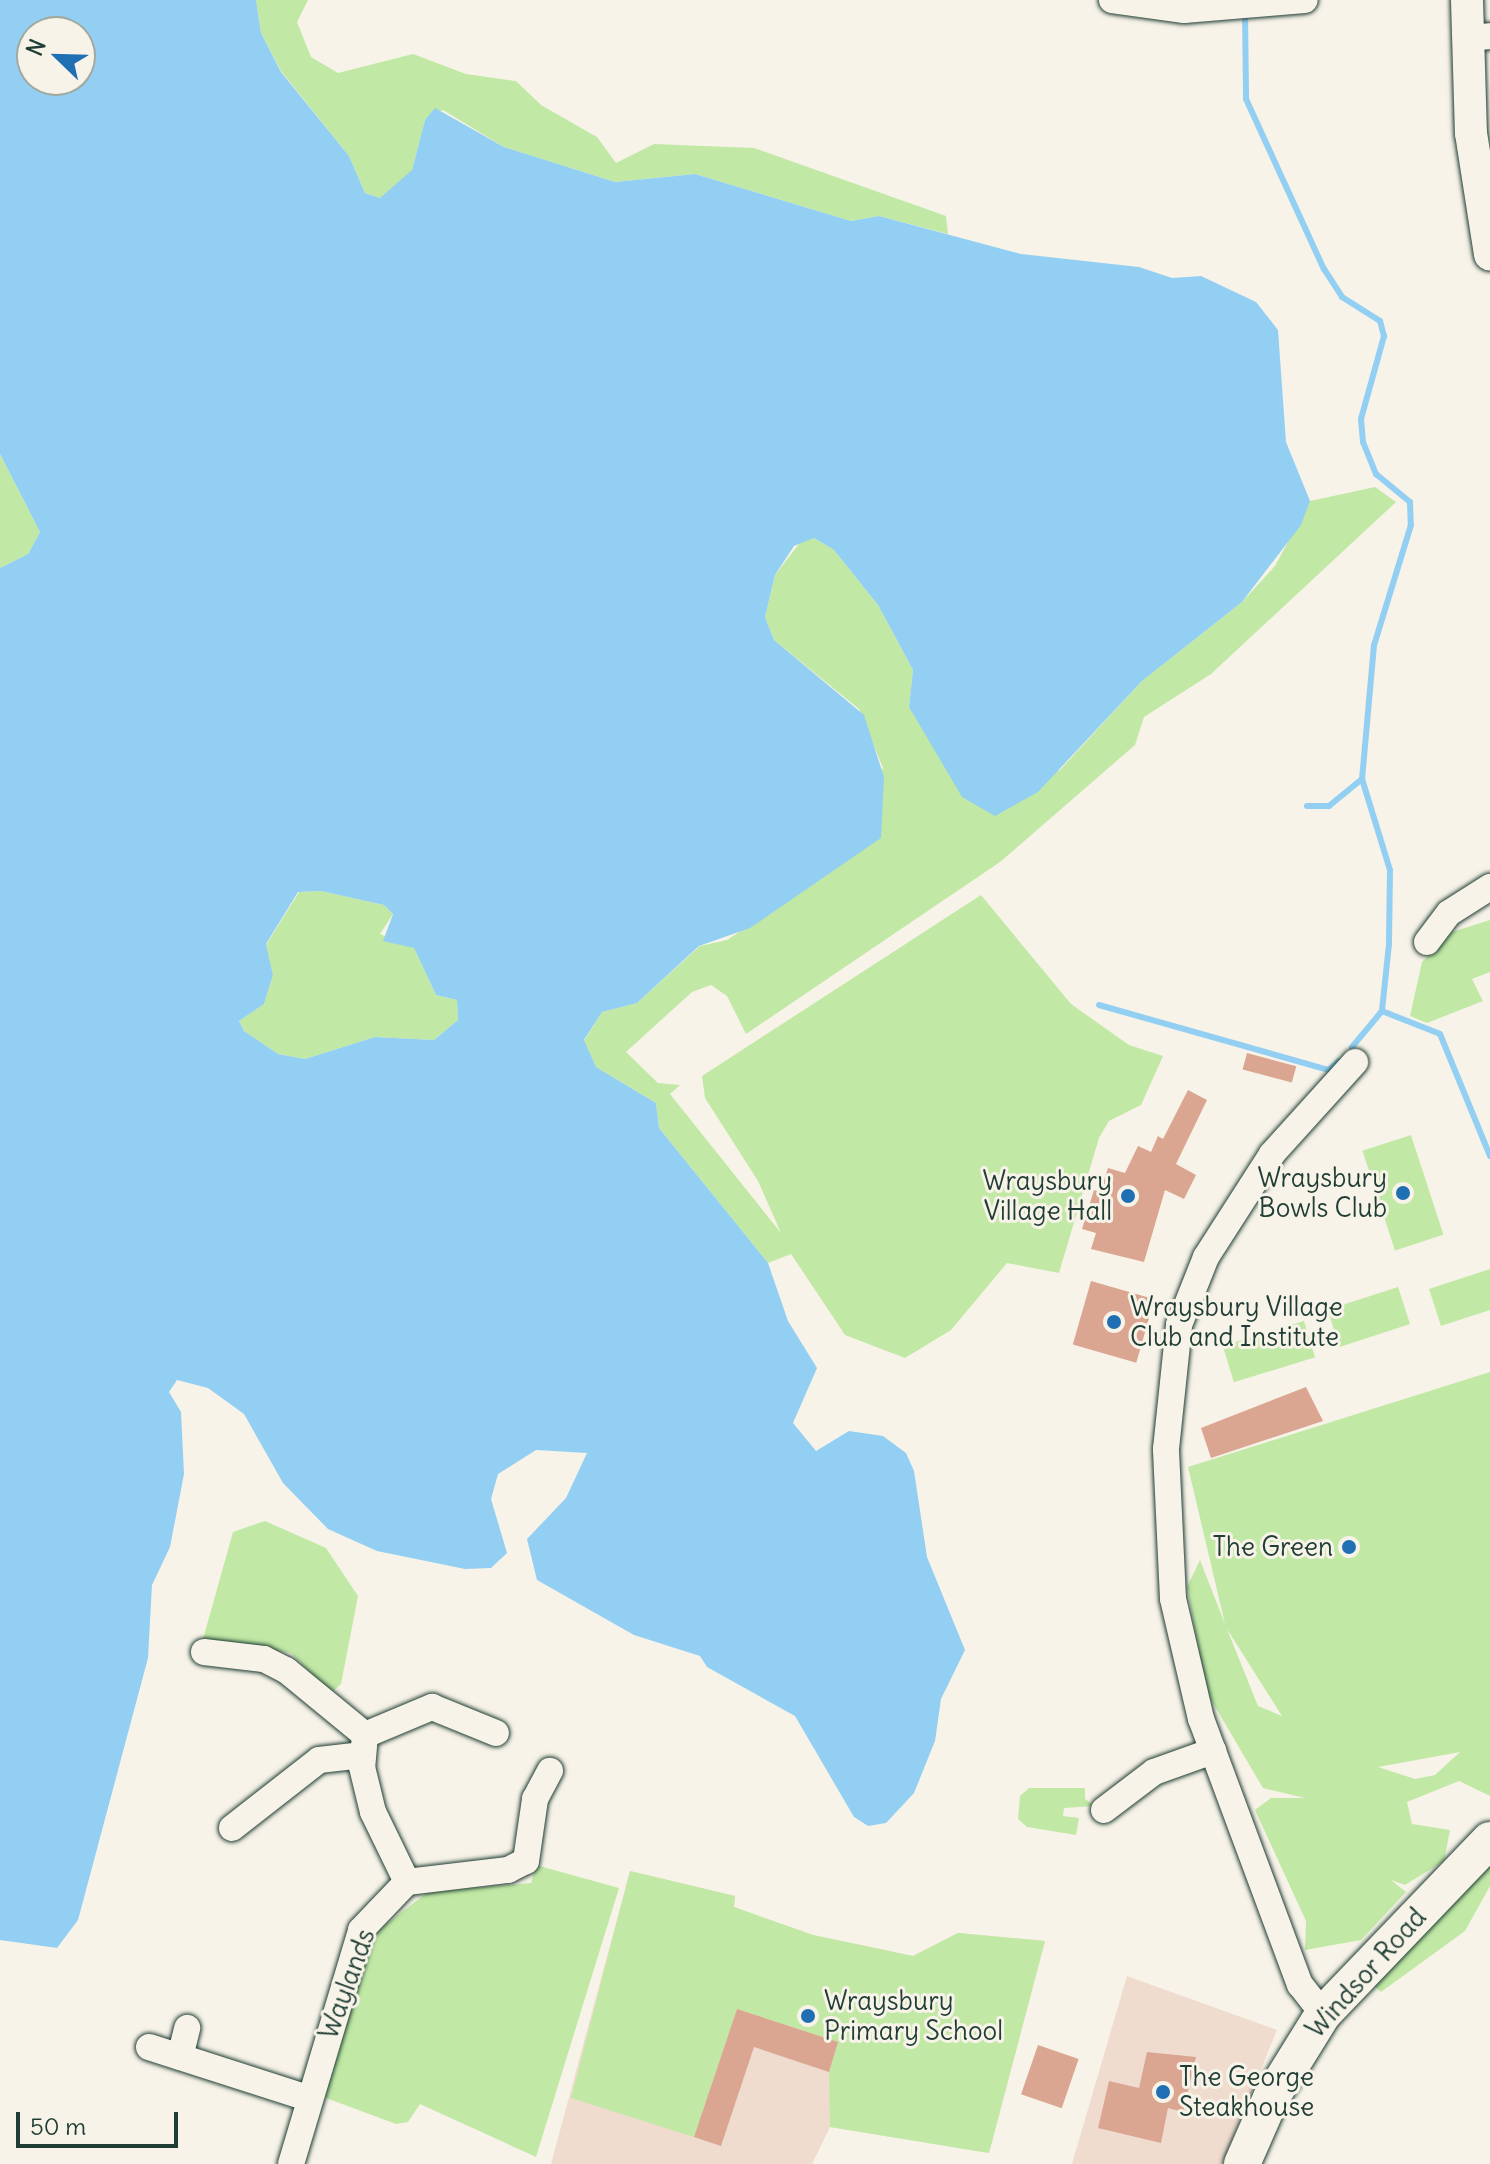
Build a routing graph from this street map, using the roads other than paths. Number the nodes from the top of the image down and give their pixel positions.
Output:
1 (1112, 0) edge
2 (1305, 0) edge
3 (1467, 0) edge
4 (1479, 37) edge
5 (1490, 255) edge
6 (1490, 887) edge
7 (1427, 942) dead end
8 (1355, 1062) dead end
9 (204, 1652) dead end
10 (496, 1733) dead end
11 (364, 1745) junction
12 (1213, 1751) junction
13 (550, 1771) dead end
14 (1104, 1810) dead end
15 (232, 1828) dead end
16 (1490, 1840) edge
17 (407, 1882) junction
18 (1323, 2014) junction
19 (187, 2028) dead end
20 (149, 2047) dead end
21 (180, 2057) junction
22 (308, 2098) junction
23 (291, 2164) edge
24 (1242, 2164) edge

1 - 2 street
3 - 4 street
4 - 5 street
6 - 7 street
8 - 12 street
9 - 11 street
10 - 11 street
11 - 15 street
11 - 17 street
12 - 14 street
12 - 18 street
13 - 17 street
16 - 18 main road, Windsor Road
17 - 22 street, Waylands
18 - 24 main road, Windsor Road
19 - 21 street
20 - 21 street
21 - 22 street
22 - 23 street, Waylands

